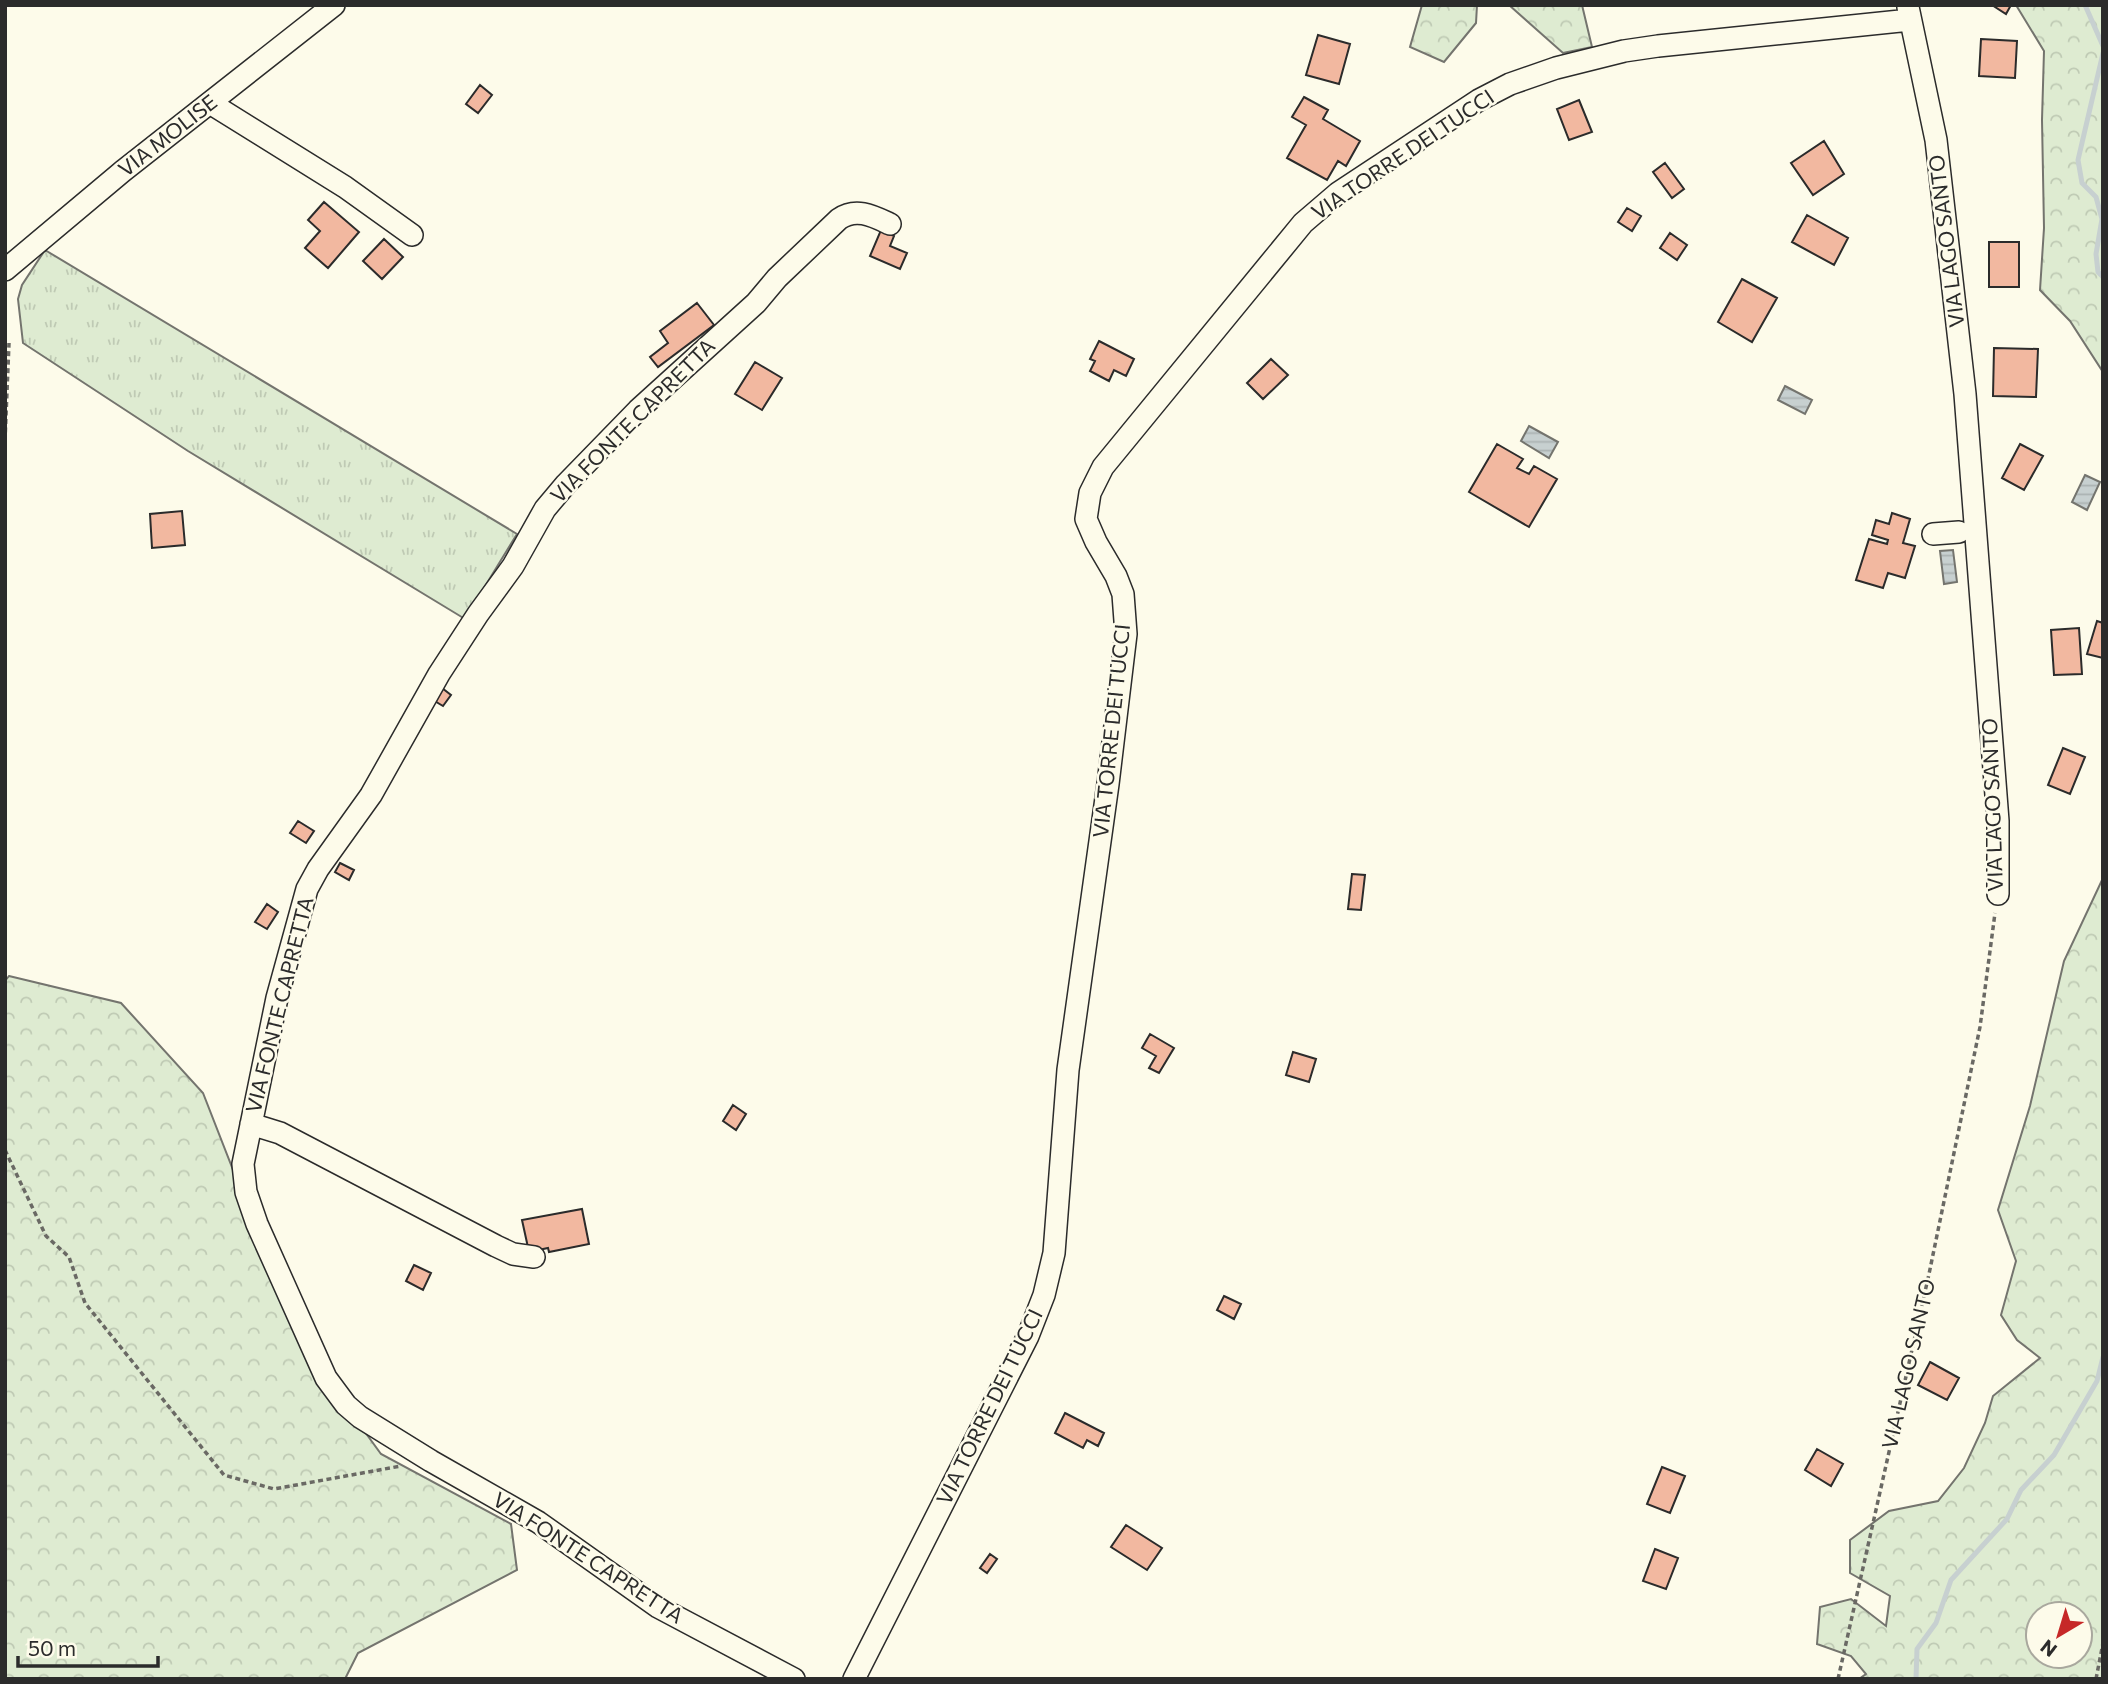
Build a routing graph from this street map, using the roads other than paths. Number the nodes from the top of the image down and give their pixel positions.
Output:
1 (334, 5) edge
2 (1909, 12) edge
3 (209, 103) junction
4 (890, 224) dead end
5 (412, 235) dead end
6 (5, 270) edge
7 (1959, 531) dead end
8 (1933, 534) dead end
9 (1998, 894) road end
10 (251, 1124) junction
11 (534, 1257) dead end
12 (794, 1679) edge
13 (854, 1679) edge

1 - 3 street, VIA MOLISE
2 - 9 street, VIA LAGO SANTO
2 - 13 street, VIA TORRE DEI TUCCI
3 - 5 street
3 - 6 street, VIA MOLISE
4 - 10 street, VIA FONTE CAPRETTA
7 - 8 street
10 - 11 street
10 - 12 street, VIA FONTE CAPRETTA

